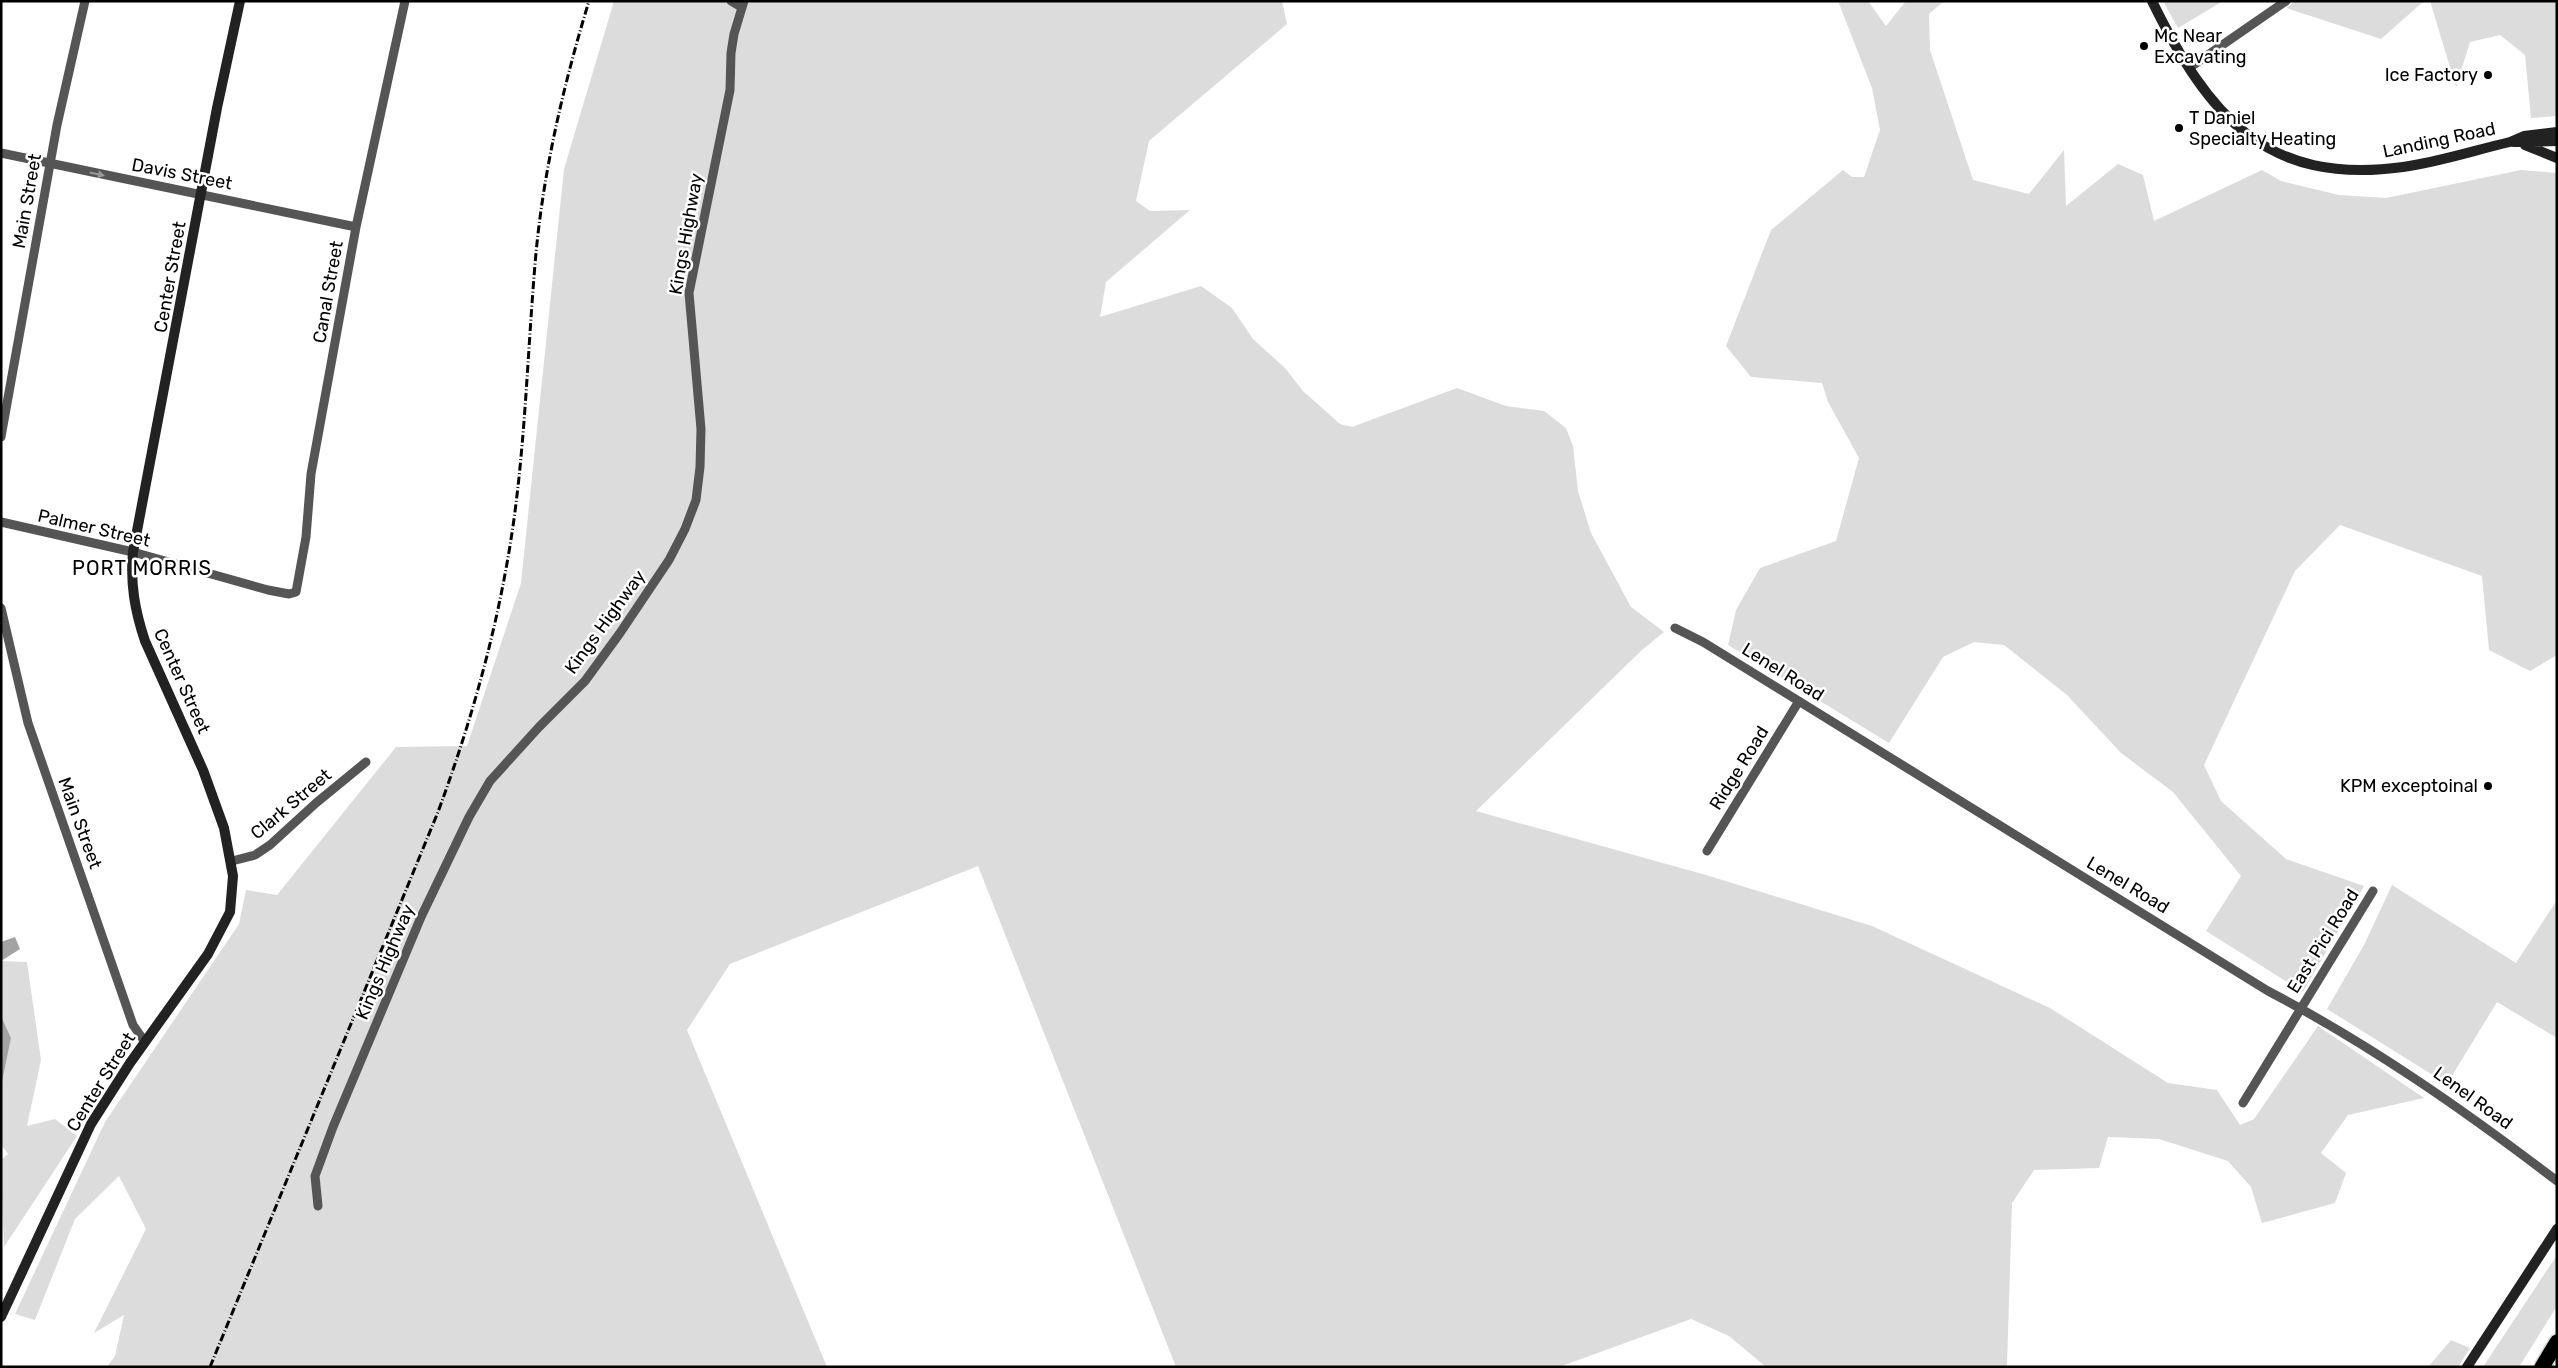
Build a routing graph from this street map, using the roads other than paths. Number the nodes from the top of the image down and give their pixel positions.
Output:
1 (85, 1) edge
2 (240, 1) edge
3 (405, 1) edge
4 (731, 1) edge
5 (2152, 1) edge
6 (2286, 1) edge
7 (743, 4) edge
8 (2189, 68) junction
9 (2557, 132) edge
10 (2557, 141) edge
11 (2515, 143) junction
12 (1, 153) edge
13 (2557, 158) edge
14 (50, 163) junction
15 (201, 193) junction
16 (356, 227) junction
17 (1, 436) edge
18 (1, 522) edge
19 (132, 552) junction
20 (296, 592) joint
21 (1, 608) edge
22 (1675, 628) dead end
23 (1800, 701) junction
24 (366, 762) dead end
25 (1707, 851) dead end
26 (232, 861) junction
27 (2373, 891) dead end
28 (2300, 1008) junction
29 (145, 1042) junction
30 (2243, 1103) dead end
31 (2557, 1180) edge
32 (318, 1206) dead end
33 (2557, 1229) edge
34 (1, 1317) edge
35 (2557, 1342) edge
36 (2467, 1367) edge
37 (2542, 1367) edge

1 - 14 street, Main Street
2 - 15 main road, Center Street
3 - 16 street, Canal Street
4 - 7 street
5 - 8 main road, Landing Road
6 - 8 street
7 - 32 street, Kings Highway
8 - 11 main road, Landing Road
9 - 11 main road
10 - 11 main road
11 - 13 main road
12 - 14 street, Davis Street
14 -> 15 street, Davis Street
14 - 17 street, Main Street
15 - 16 street, Davis Street
15 - 19 main road, Center Street
16 - 20 street, Canal Street
18 - 19 street, Palmer Street
19 - 20 street, Palmer Street
19 - 26 main road, Center Street
21 - 29 street, Main Street
22 - 23 street, Lenel Road
23 - 25 street, Ridge Road
23 - 28 street, Lenel Road
24 - 26 street, Clark Street
26 - 29 main road, Center Street
27 - 28 street, East Pici Road
28 - 30 street, East Pici Road
28 - 31 street, Lenel Road
29 - 34 main road, Center Street
33 - 36 main road
35 - 37 highway

